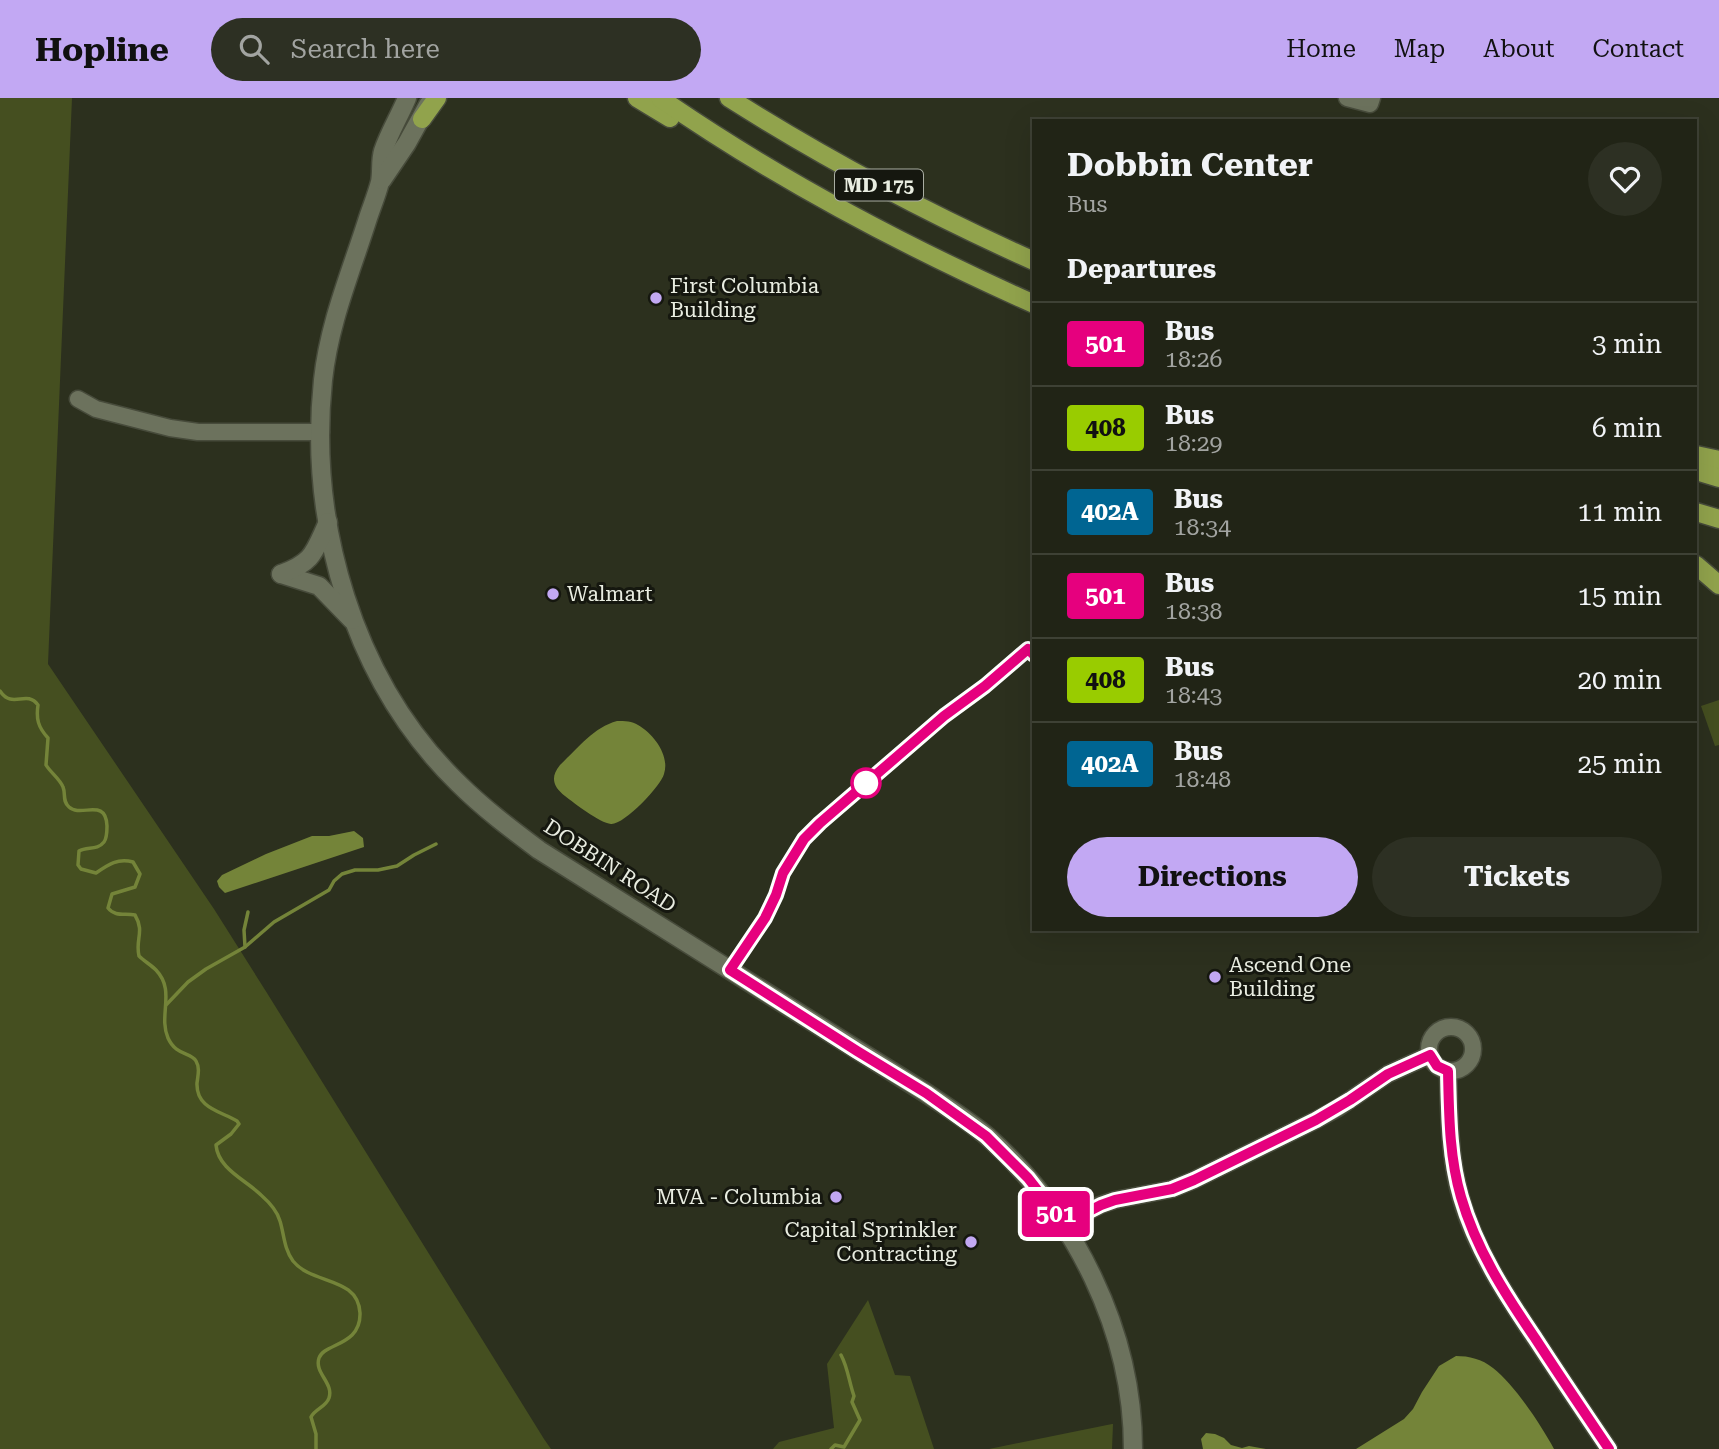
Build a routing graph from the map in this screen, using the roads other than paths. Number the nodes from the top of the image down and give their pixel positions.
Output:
1 (407, 98) edge
2 (432, 98) edge
3 (437, 98) edge
4 (637, 98) edge
5 (660, 98) edge
6 (729, 98) edge
7 (1346, 98) edge
8 (1372, 98) edge
9 (422, 119) junction
10 (380, 183) junction
11 (883, 232) junction
12 (1032, 260) edge
13 (1032, 303) edge
14 (78, 399) dead end
15 (321, 432) junction
16 (1697, 455) edge
17 (1719, 460) edge
18 (1697, 471) edge
19 (1719, 478) edge
20 (1697, 512) edge
21 (1719, 519) edge
22 (328, 522) junction
23 (1697, 566) edge
24 (1719, 585) edge
25 (355, 623) junction
26 (1430, 1055) junction
27 (1448, 1071) junction
28 (1064, 1224) junction
29 (1133, 1449) edge
30 (1609, 1449) edge

1 - 10 street, DOBBIN ROAD
2 - 9 street, DOBBIN ROAD
3 - 9 main road
4 - 11 main road
5 - 11 main road, MD 175
6 - 12 main road, MD 175
7 - 8 street
9 - 10 street, DOBBIN ROAD
10 - 15 street, DOBBIN ROAD
11 - 13 main road, MD 175
14 - 15 street
15 - 22 street, DOBBIN ROAD
16 - 17 main road
18 - 19 main road
20 - 21 main road
22 - 25 street, DOBBIN ROAD
22 - 25 street
23 - 24 main road
25 - 28 street, DOBBIN ROAD
26 - 27 street
26 - 27 street
26 - 28 street
27 - 30 street
28 - 29 street, DOBBIN ROAD

